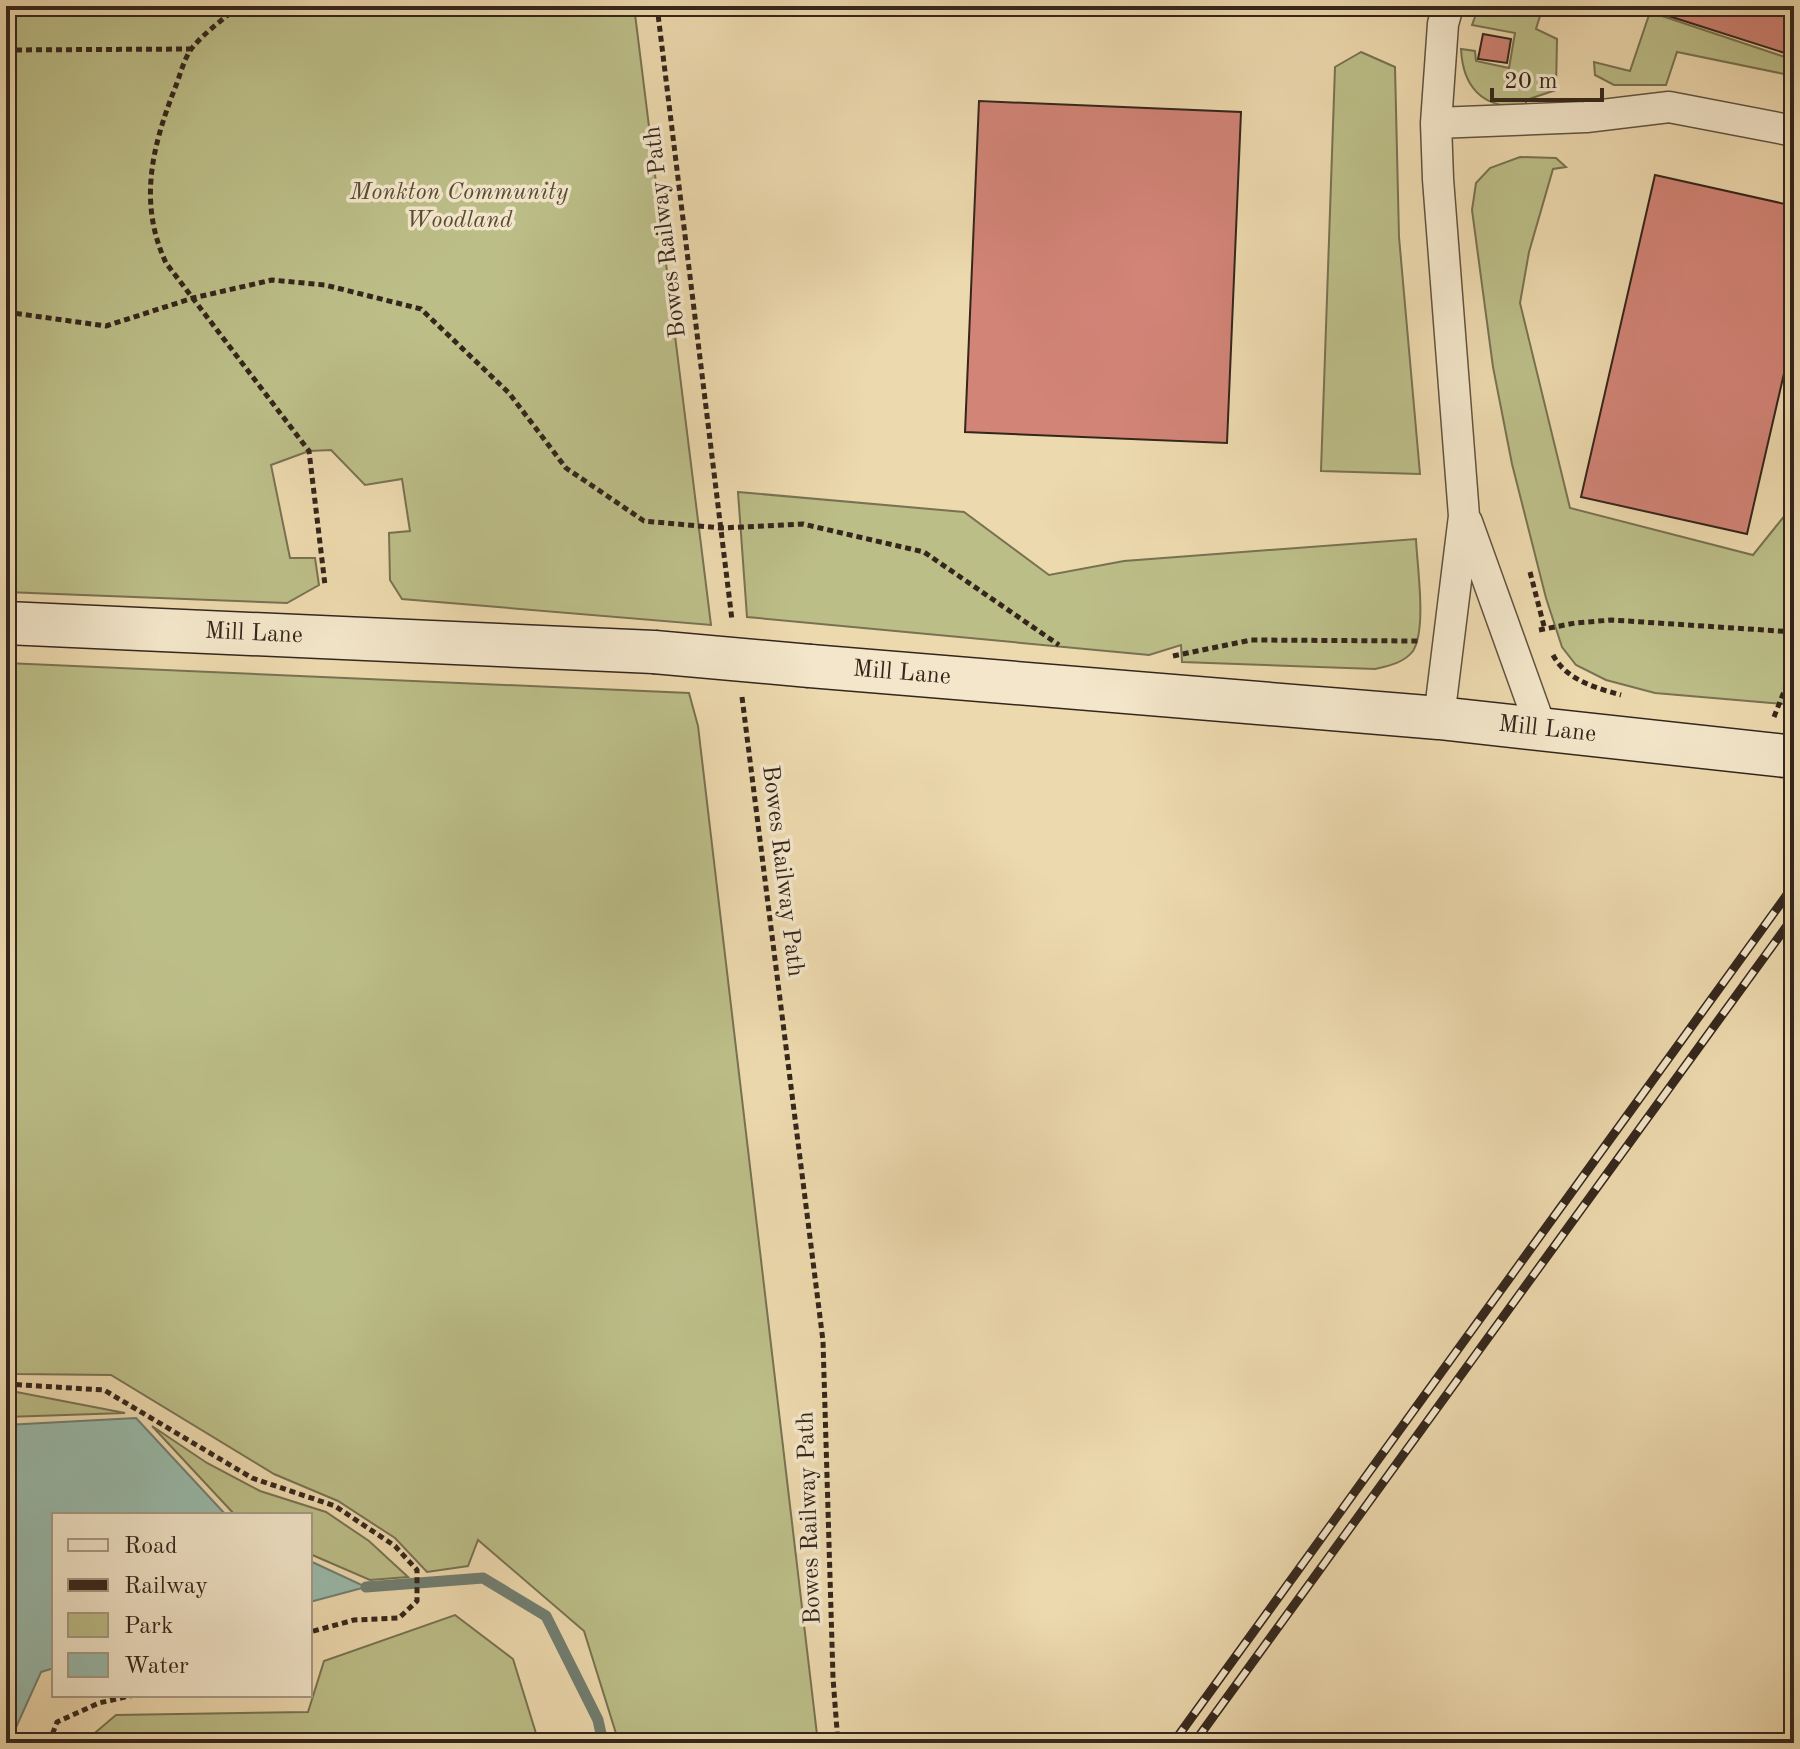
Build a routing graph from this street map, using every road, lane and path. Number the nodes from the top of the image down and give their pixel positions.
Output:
1 (238, 6) edge
2 (657, 6) edge
3 (1448, 6) edge
4 (190, 49) junction
5 (6, 50) edge
6 (1436, 123) junction
7 (1794, 131) edge
8 (193, 298) junction
9 (6, 312) edge
10 (1464, 516) junction
11 (721, 528) junction
12 (1530, 572) dead end
13 (325, 585) dead end
14 (733, 622) dead end
15 (6, 623) edge
16 (1545, 630) junction
17 (1794, 632) edge
18 (1427, 641) dead end
19 (1165, 660) dead end
20 (1794, 666) edge
21 (740, 685) dead end
22 (1074, 686) junction
23 (1625, 696) dead end
24 (1439, 718) junction
25 (1542, 731) junction
26 (1777, 755) edge
27 (6, 1384) edge
28 (312, 1631) edge
29 (125, 1697) edge
30 (49, 1743) edge
31 (838, 1743) edge

1 - 4 path
2 - 11 path, Bowes Railway Path
3 - 6 street
4 - 5 path
4 - 8 path
6 - 7 street
6 - 10 street
8 - 9 path
8 - 11 path
8 - 13 path
10 - 24 street
10 - 25 street
11 - 14 path, Bowes Railway Path
11 - 22 path
12 - 16 path
15 - 22 main road, Mill Lane, bridge
16 - 17 path
16 - 23 path
18 - 19 path
20 - 26 path
21 - 31 path, Bowes Railway Path
22 - 24 main road, Mill Lane
24 - 25 main road, Mill Lane
25 - 26 main road, Mill Lane
27 - 28 path
29 - 30 path

